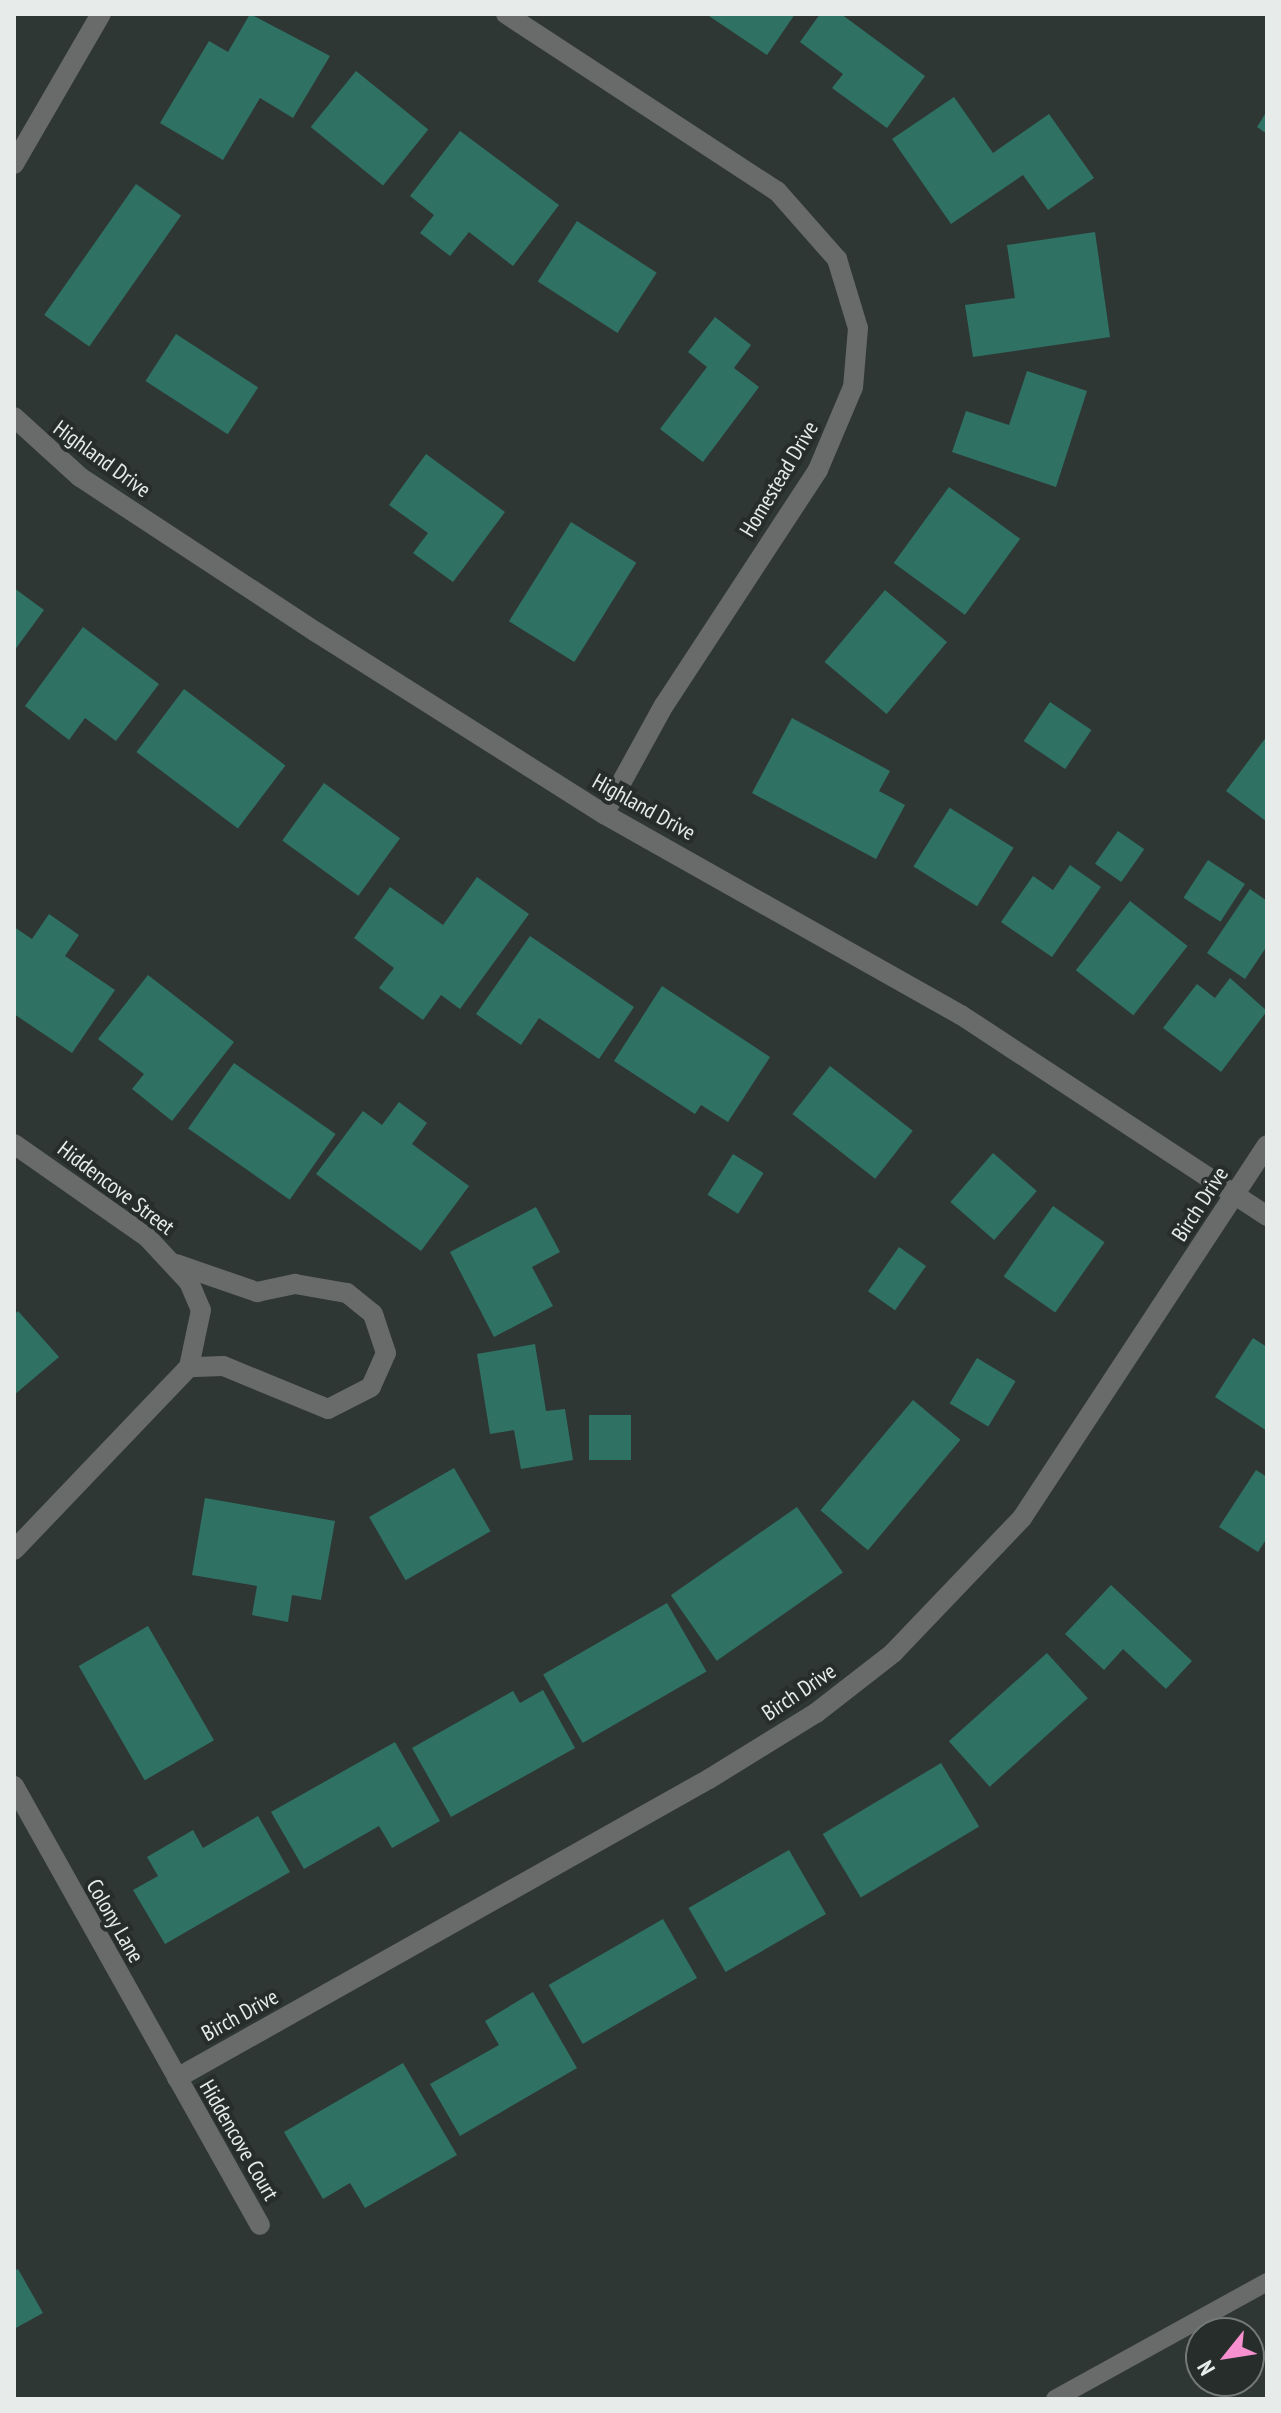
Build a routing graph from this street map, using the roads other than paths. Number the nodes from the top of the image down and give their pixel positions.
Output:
1 (101, 14) edge
2 (506, 14) edge
3 (14, 164) edge
4 (14, 417) edge
5 (604, 814) junction
6 (14, 1144) edge
7 (1267, 1145) edge
8 (1235, 1195) junction
9 (1267, 1216) edge
10 (174, 1264) junction
11 (189, 1367) junction
12 (14, 1550) edge
13 (14, 1786) edge
14 (177, 2078) junction
15 (260, 2225) dead end
16 (1267, 2282) edge
17 (1055, 2399) edge

1 - 3 street
2 - 5 street, Homestead Drive
4 - 5 street, Highland Drive
5 - 8 street, Highland Drive
6 - 10 street, Hiddencove Street
7 - 8 street, Birch Drive
8 - 9 street, Highland Drive
8 - 14 street, Birch Drive
10 - 11 street, Hiddencove Street
10 - 11 street
11 - 12 street
13 - 14 street, Colony Lane
14 - 15 street, Hiddencove Court
16 - 17 lane

